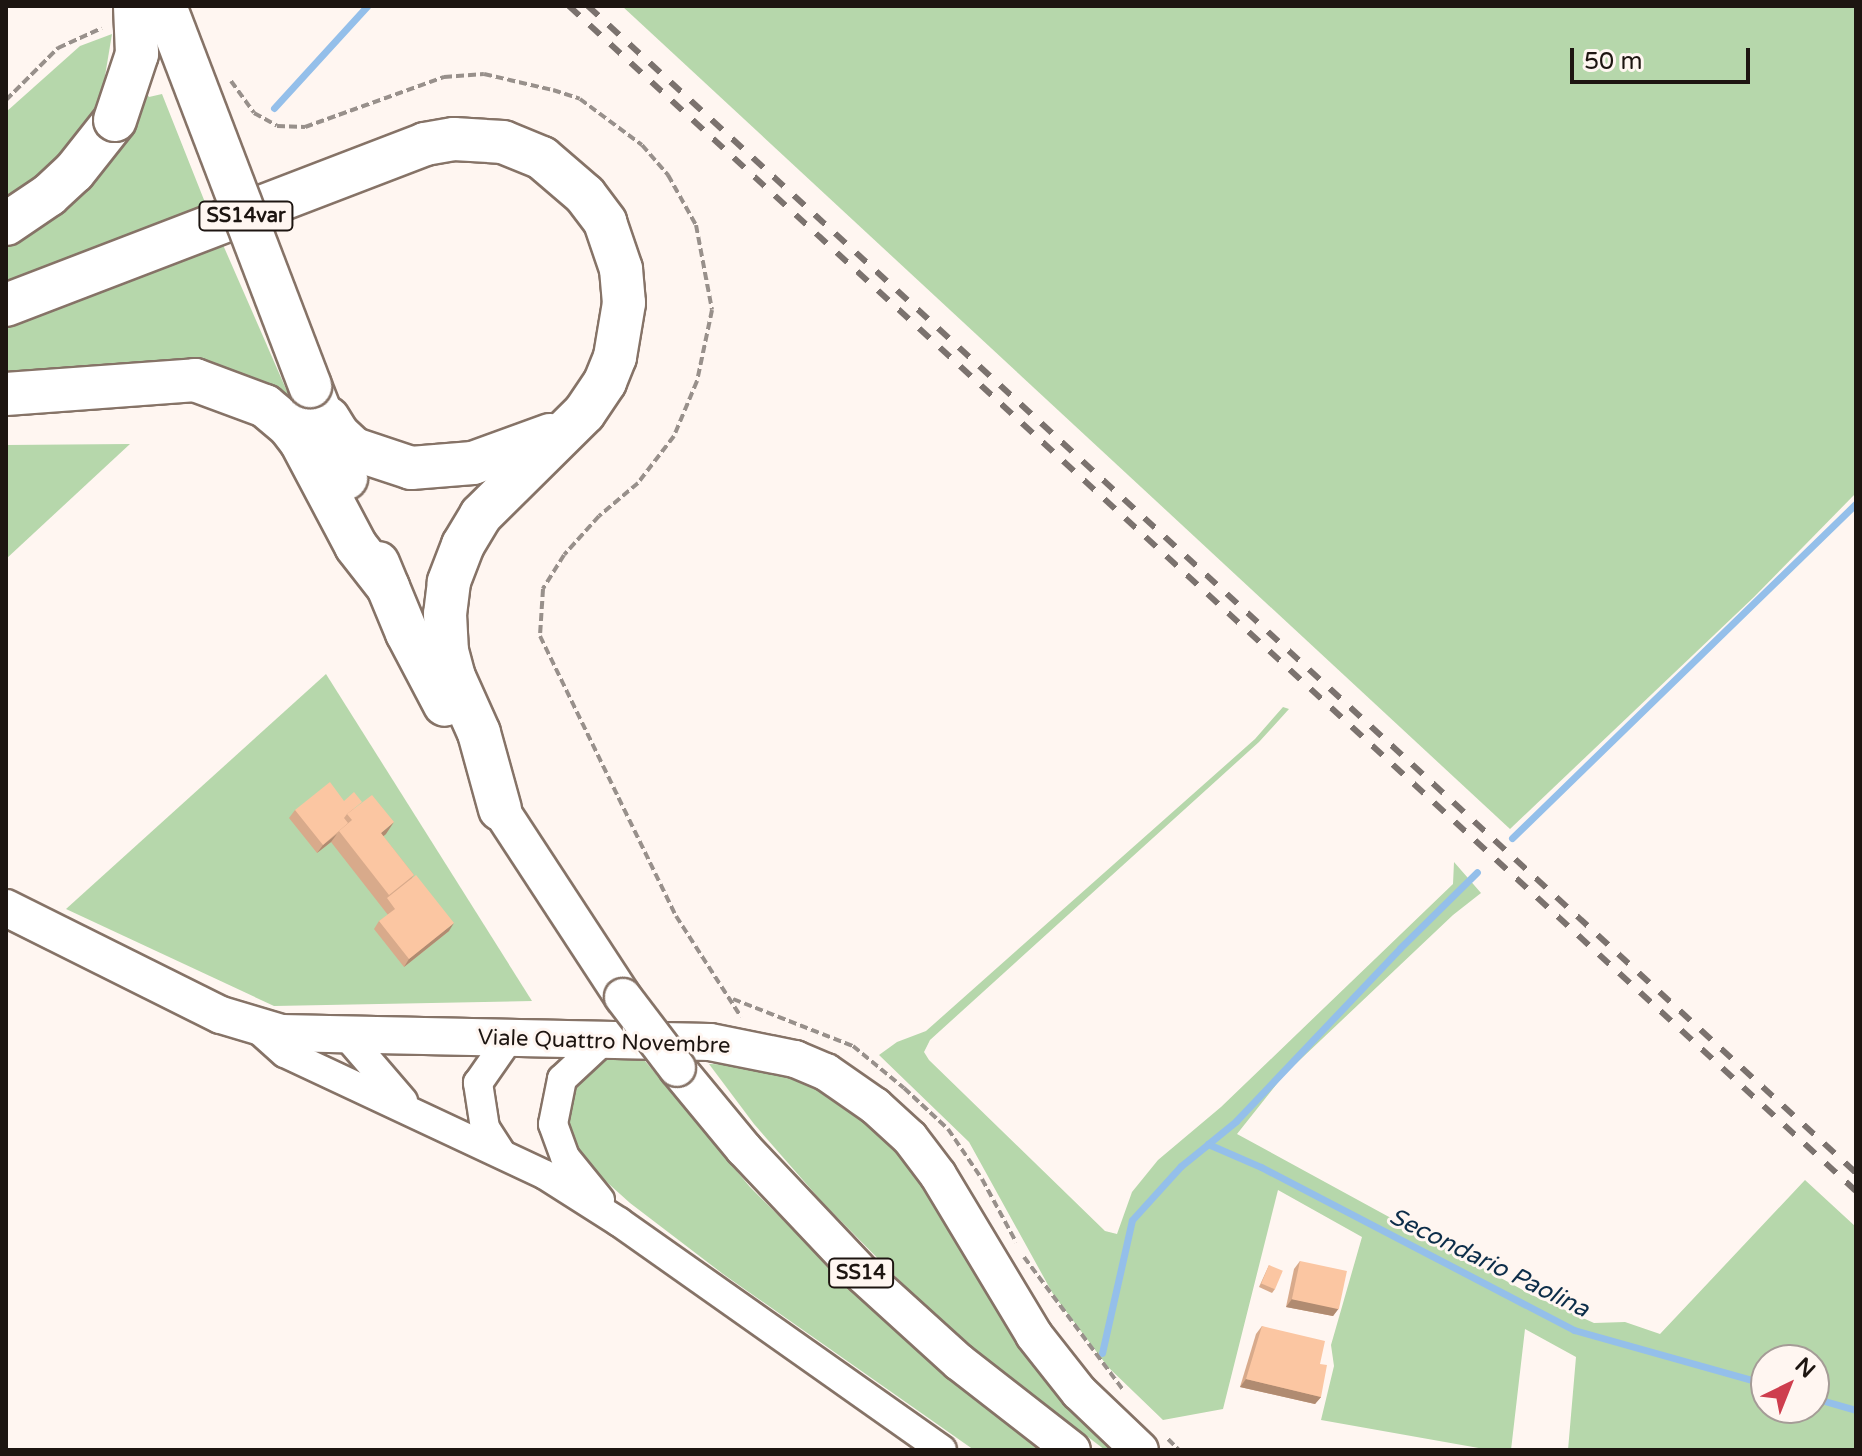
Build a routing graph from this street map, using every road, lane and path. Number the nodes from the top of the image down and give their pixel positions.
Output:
1 (165, 6) edge
2 (121, 16) edge
3 (228, 77) dead end
4 (6, 100) edge
5 (6, 224) edge
6 (6, 305) edge
7 (312, 390) junction
8 (6, 394) edge
9 (566, 429) junction
10 (388, 587) junction
11 (500, 809) junction
12 (6, 908) edge
13 (731, 998) dead end
14 (258, 1029) junction
15 (347, 1036) junction
16 (510, 1037) junction
17 (605, 1039) junction
18 (416, 1113) junction
19 (500, 1151) junction
20 (619, 1222) junction
21 (942, 1450) edge
22 (1072, 1450) edge
23 (1140, 1450) edge

1 - 7 highway, SS14var, bridge
2 - 4 path
2 - 5 highway, bridge
3 - 13 path
6 - 9 highway
7 - 9 highway
7 - 10 highway, SS14var
8 - 10 highway
9 - 11 highway
10 - 11 highway, SS14var
11 - 22 main road, SS14, bridge
12 - 14 main road, Viale Quattro Novembre
14 - 15 main road, Viale Quattro Novembre
14 - 18 street
15 - 16 main road, Viale Quattro Novembre
15 - 18 street
16 - 17 main road, Viale Quattro Novembre
16 - 19 street
17 - 20 street
17 - 23 main road, Viale Quattro Novembre
18 - 19 street
19 - 20 street
20 - 21 street

